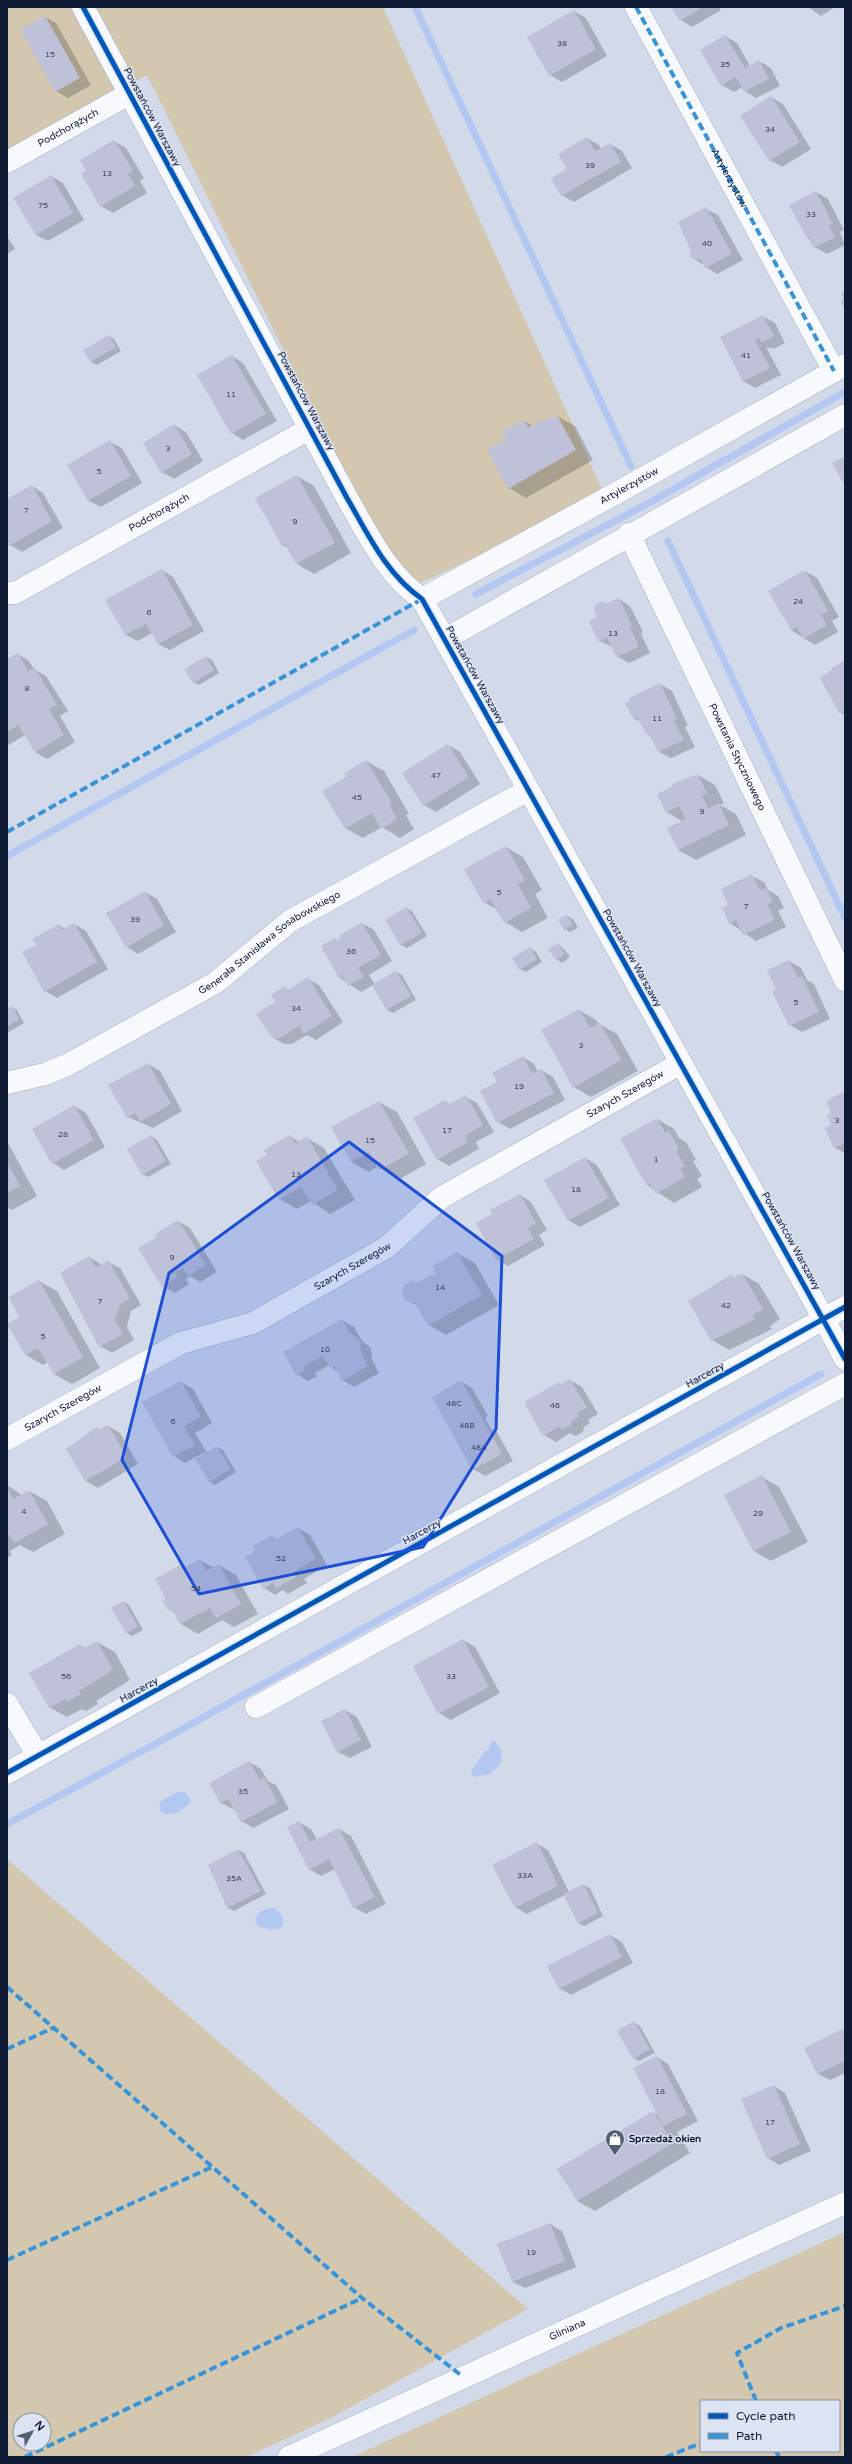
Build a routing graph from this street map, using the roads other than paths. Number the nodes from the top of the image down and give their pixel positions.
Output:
1 (83, 7) edge
2 (636, 7) edge
3 (129, 94) junction
4 (7, 162) edge
5 (840, 368) edge
6 (845, 415) edge
7 (311, 428) junction
8 (630, 534) junction
9 (7, 593) edge
10 (422, 599) junction
11 (445, 639) junction
12 (528, 790) junction
13 (845, 980) edge
14 (681, 1064) junction
15 (7, 1083) edge
16 (845, 1307) edge
17 (824, 1319) junction
18 (845, 1358) edge
19 (845, 1384) edge
20 (7, 1439) edge
21 (7, 1704) edge
22 (256, 1707) dead end
23 (38, 1756) junction
24 (7, 1773) edge
25 (845, 2203) edge
26 (290, 2457) edge

1 - 3 street, Powstańców Warszawy
2 - 5 street, Artylerzystów
3 - 4 street, Podchorążych
3 - 7 street, Powstańców Warszawy
5 - 10 street, Artylerzystów
6 - 8 street
7 - 9 street, Podchorążych
7 - 10 street, Powstańców Warszawy
8 - 11 street
8 - 13 street, Powstania Styczniowego
10 - 11 street, Powstańców Warszawy
11 - 12 street, Powstańców Warszawy
12 - 14 street, Powstańców Warszawy
12 - 15 street, Generała Stanisława Sosabowskiego
14 - 17 street, Powstańców Warszawy
14 - 20 street, Szarych Szeregów
16 - 17 street, Harcerzy
17 - 18 street, Powstańców Warszawy
17 - 23 street, Harcerzy
19 - 22 street
21 - 23 street
23 - 24 street, Harcerzy
25 - 26 street, Gliniana

